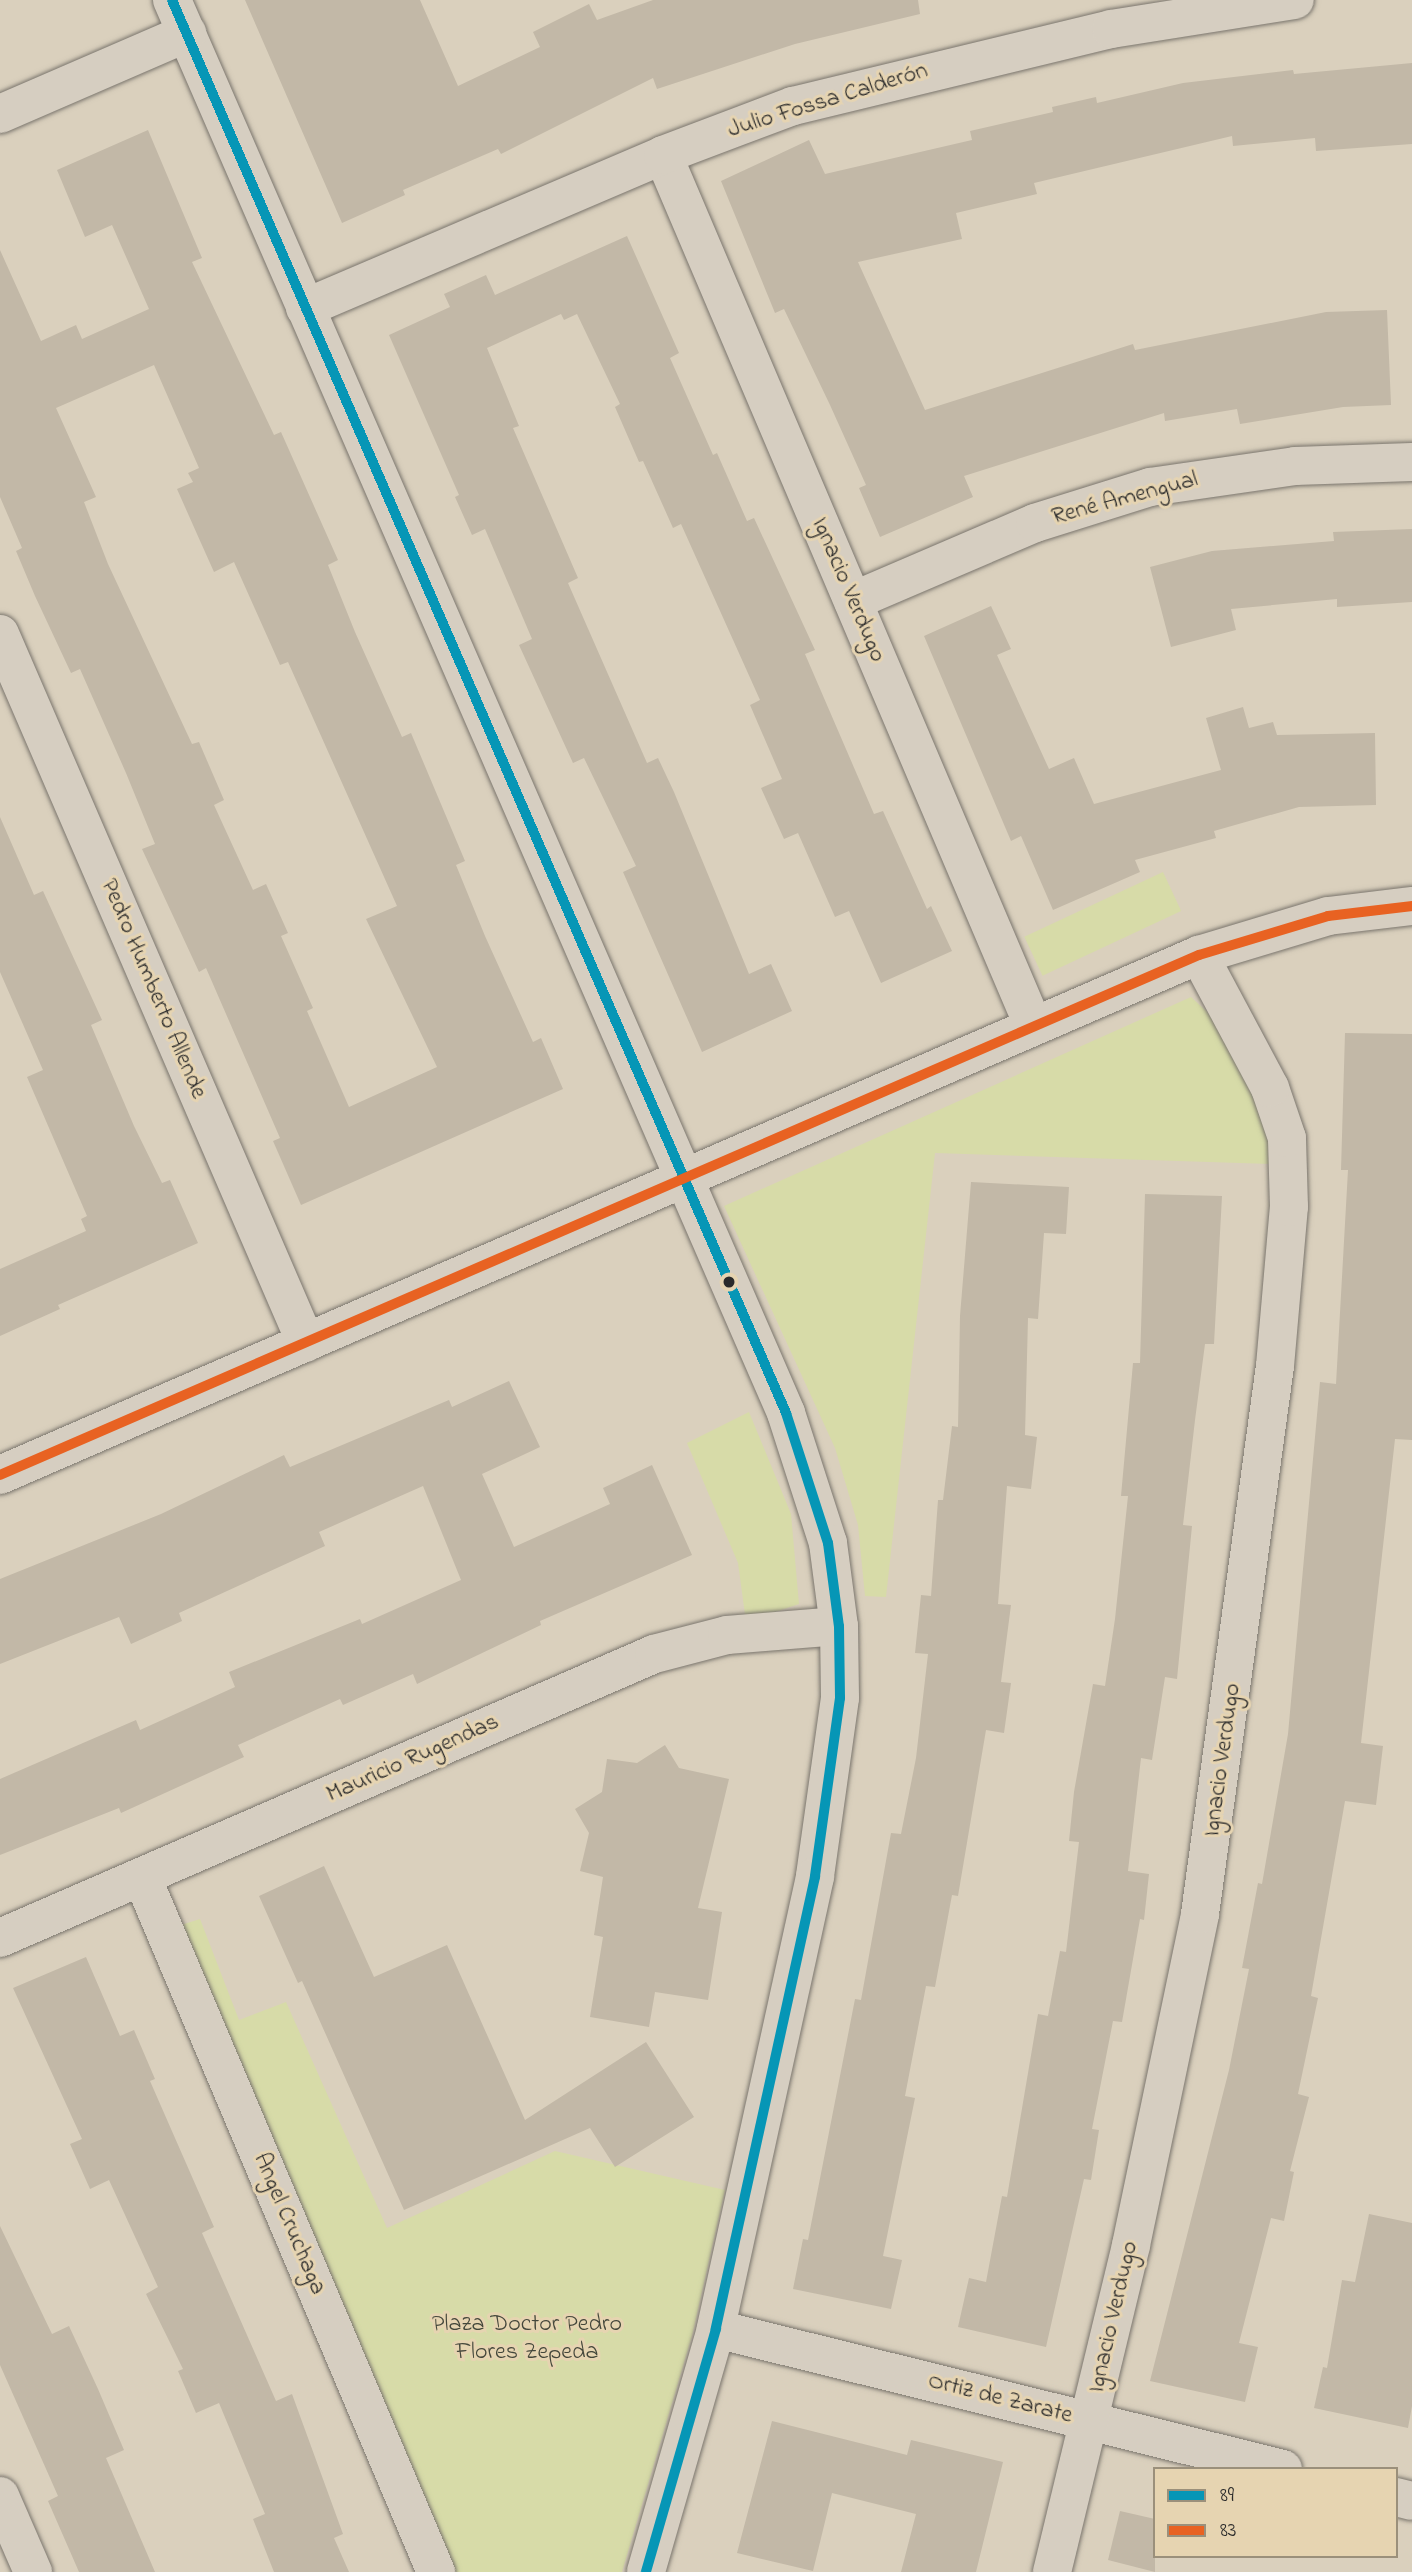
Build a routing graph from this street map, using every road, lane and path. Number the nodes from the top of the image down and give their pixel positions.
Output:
1 (1295, 0) edge
2 (179, 16) edge
3 (0, 114) edge
4 (663, 155) junction
5 (305, 308) junction
6 (1412, 462) edge
7 (853, 601) junction
8 (0, 634) edge
9 (1412, 906) edge
10 (1199, 956) junction
11 (1033, 1025) junction
12 (683, 1180) junction
13 (306, 1343) junction
14 (0, 1475) edge
15 (839, 1626) junction
16 (142, 1877) junction
17 (0, 1938) edge
18 (716, 2329) junction
19 (1090, 2421) junction
20 (1275, 2467) edge
21 (0, 2496) edge
22 (33, 2572) edge
23 (436, 2572) edge
24 (646, 2572) edge
25 (1052, 2572) edge

1 - 4 street, Julio Fossa Calderón
2 - 3 street
2 - 5 street
4 - 5 street, Julio Fossa Calderón
4 - 7 street, Ignacio Verdugo
5 - 12 street
6 - 7 street, René Amengual
7 - 11 street, Ignacio Verdugo
8 - 13 street, Pedro Humberto Allende
9 - 10 street
10 - 11 street
10 - 19 street, Ignacio Verdugo
11 - 12 street
12 - 13 street
12 - 15 street
13 - 14 street
15 - 16 street, Mauricio Rugendas
15 - 18 street
16 - 17 street, Mauricio Rugendas
16 - 23 street, Angel Cruchaga
18 - 19 street, Ortiz de Zarate
18 - 24 street
19 - 20 street, Ortiz de Zarate
19 - 25 street, Ignacio Verdugo
21 - 22 street

